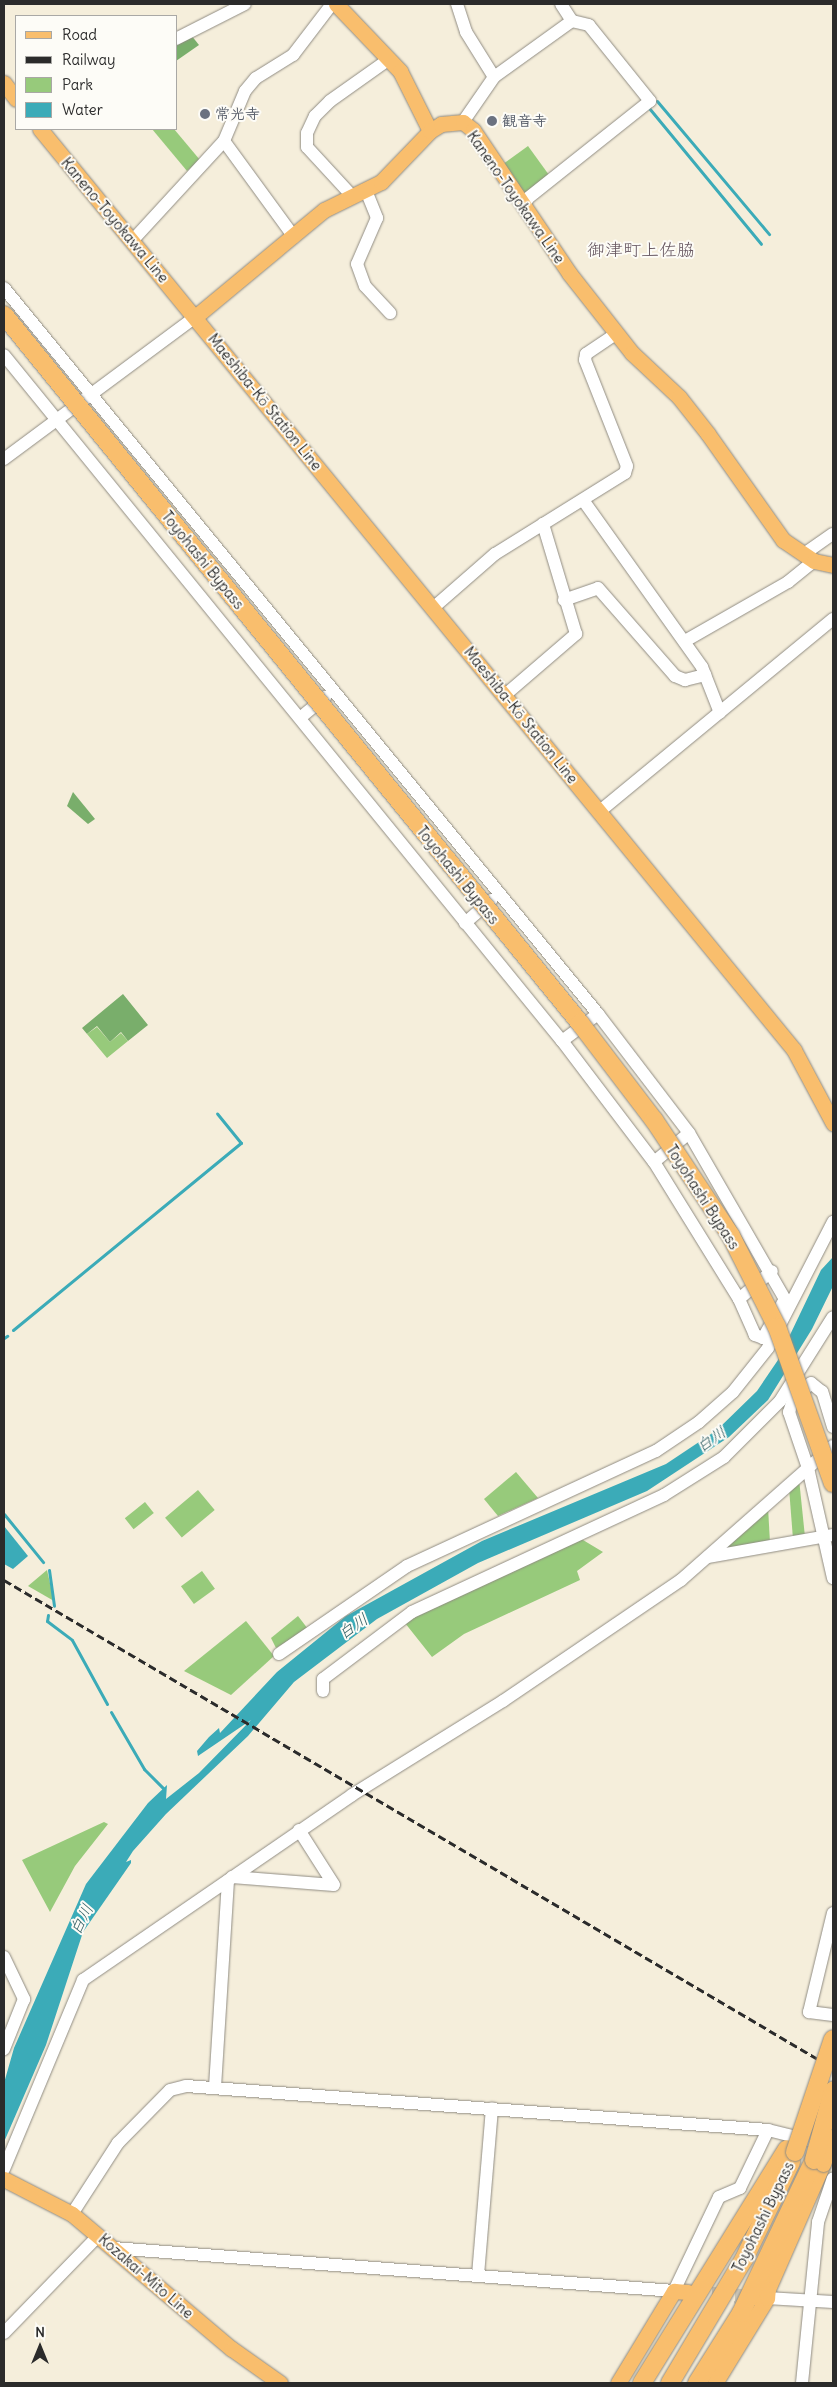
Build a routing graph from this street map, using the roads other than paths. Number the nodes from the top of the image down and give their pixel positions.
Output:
1 (245, 4) edge
2 (332, 4) edge
3 (336, 4) edge
4 (457, 4) edge
5 (561, 4) edge
6 (572, 21) junction
7 (178, 37) edge
8 (389, 59) junction
9 (494, 77) junction
10 (4, 83) edge
11 (15, 98) edge
12 (463, 122) junction
13 (47, 131) edge
14 (430, 131) junction
15 (224, 141) junction
16 (360, 195) junction
17 (523, 207) junction
18 (294, 237) junction
19 (132, 241) junction
20 (4, 288) edge
21 (4, 305) edge
22 (390, 314) dead end
23 (4, 315) edge
24 (195, 317) junction
25 (616, 334) junction
26 (4, 355) edge
27 (90, 394) junction
28 (57, 419) junction
29 (4, 459) edge
30 (583, 500) junction
31 (543, 524) junction
32 (833, 534) edge
33 (809, 557) junction
34 (833, 565) edge
35 (564, 600) junction
36 (432, 608) junction
37 (833, 619) edge
38 (685, 641) junction
39 (705, 675) junction
40 (330, 692) junction
41 (505, 695) junction
42 (720, 713) junction
43 (300, 718) junction
44 (600, 811) junction
45 (498, 894) junction
46 (465, 923) junction
47 (598, 1014) junction
48 (562, 1041) junction
49 (833, 1123) edge
50 (689, 1133) junction
51 (654, 1162) junction
52 (833, 1222) edge
53 (772, 1272) junction
54 (739, 1299) junction
55 (833, 1317) edge
56 (833, 1427) edge
57 (833, 1446) edge
58 (833, 1458) edge
59 (808, 1468) junction
60 (833, 1483) edge
61 (829, 1535) edge
62 (708, 1557) junction
63 (833, 1578) edge
64 (279, 1654) dead end
65 (323, 1692) dead end
66 (299, 1830) junction
67 (230, 1879) junction
68 (833, 1913) edge
69 (4, 1957) edge
70 (8, 1975) edge
71 (833, 2015) edge
72 (833, 2040) edge
73 (4, 2050) edge
74 (833, 2062) edge
75 (216, 2087) junction
76 (826, 2089) edge
77 (492, 2109) junction
78 (768, 2130) junction
79 (833, 2137) edge
80 (833, 2147) edge
81 (804, 2156) junction
82 (4, 2169) edge
83 (833, 2178) edge
84 (4, 2179) edge
85 (72, 2214) junction
86 (99, 2235) junction
87 (114, 2248) junction
88 (478, 2275) junction
89 (681, 2291) junction
90 (763, 2295) junction
91 (809, 2300) junction
92 (833, 2302) edge
93 (4, 2333) edge
94 (280, 2383) edge
95 (618, 2383) edge
96 (642, 2383) edge
97 (670, 2383) edge
98 (682, 2383) edge
99 (697, 2383) edge
100 (715, 2383) edge
101 (802, 2383) edge

1 - 7 street
2 - 15 street
3 - 8 main road
4 - 9 street
5 - 6 street
6 - 9 street
6 - 17 street
8 - 14 main road
8 - 16 street
9 - 12 street
10 - 11 main road
12 - 14 main road, Kaneno-Toyokawa Line
12 - 17 main road, Kaneno-Toyokawa Line
13 - 19 main road, Kaneno-Toyokawa Line
14 - 16 main road, Kaneno-Toyokawa Line
15 - 18 street
15 - 19 street
16 - 18 main road, Kaneno-Toyokawa Line
16 - 22 street
17 - 25 main road, Kaneno-Toyokawa Line
18 - 24 main road, Kaneno-Toyokawa Line
19 - 24 main road, Kaneno-Toyokawa Line
20 - 27 street
21 - 58 highway, Toyohashi Bypass
23 - 60 highway, Toyohashi Bypass, bridge
24 - 27 street
24 - 36 main road, Maeshiba-Kō Station Line
25 - 30 street
25 - 33 main road, Kaneno-Toyokawa Line
26 - 28 street
27 - 28 street
27 - 40 street
28 - 29 street
28 - 43 street
30 - 31 street
30 - 38 street
31 - 35 street
31 - 36 street
32 - 33 street
33 - 34 main road, Kaneno-Toyokawa Line
33 - 38 street
35 - 39 street
35 - 41 street
36 - 41 main road, Maeshiba-Kō Station Line
37 - 42 street
38 - 39 street
39 - 42 street
40 - 43 street
40 - 45 street
41 - 44 main road, Maeshiba-Kō Station Line
42 - 44 street
43 - 46 street
44 - 49 main road, Maeshiba-Kō Station Line
45 - 46 street
45 - 47 street
46 - 48 street
47 - 48 street
47 - 50 street
48 - 51 street
50 - 51 street
50 - 53 street
51 - 54 street
52 - 64 street
53 - 54 street
53 - 54 street
55 - 65 street
56 - 59 street
57 - 59 street
59 - 61 street
59 - 62 street
61 - 62 street
61 - 63 street
62 - 66 street
66 - 67 street
66 - 67 street
67 - 75 street
67 - 82 street
68 - 71 street
69 - 70 street
70 - 73 street
72 - 76 highway, Toyohashi Bypass, bridge
74 - 81 highway, Toyohashi Bypass
75 - 77 street
75 - 85 street
76 - 81 highway, Toyohashi Bypass, bridge
77 - 78 street
77 - 88 street
78 - 80 street
78 - 89 street
79 - 81 main road, bridge
81 - 90 main road
81 - 96 highway
81 - 97 highway, Toyohashi Bypass
81 - 98 highway, Toyohashi Bypass
81 - 99 highway
83 - 91 street
84 - 85 main road, Kozakai-Mito Line
85 - 86 main road, Kozakai-Mito Line
86 - 87 main road, Kozakai-Mito Line
86 - 93 street
87 - 88 street
87 - 94 main road, Kozakai-Mito Line
88 - 89 street
89 - 95 main road
90 - 91 street
90 - 100 main road
91 - 92 street
91 - 101 street

